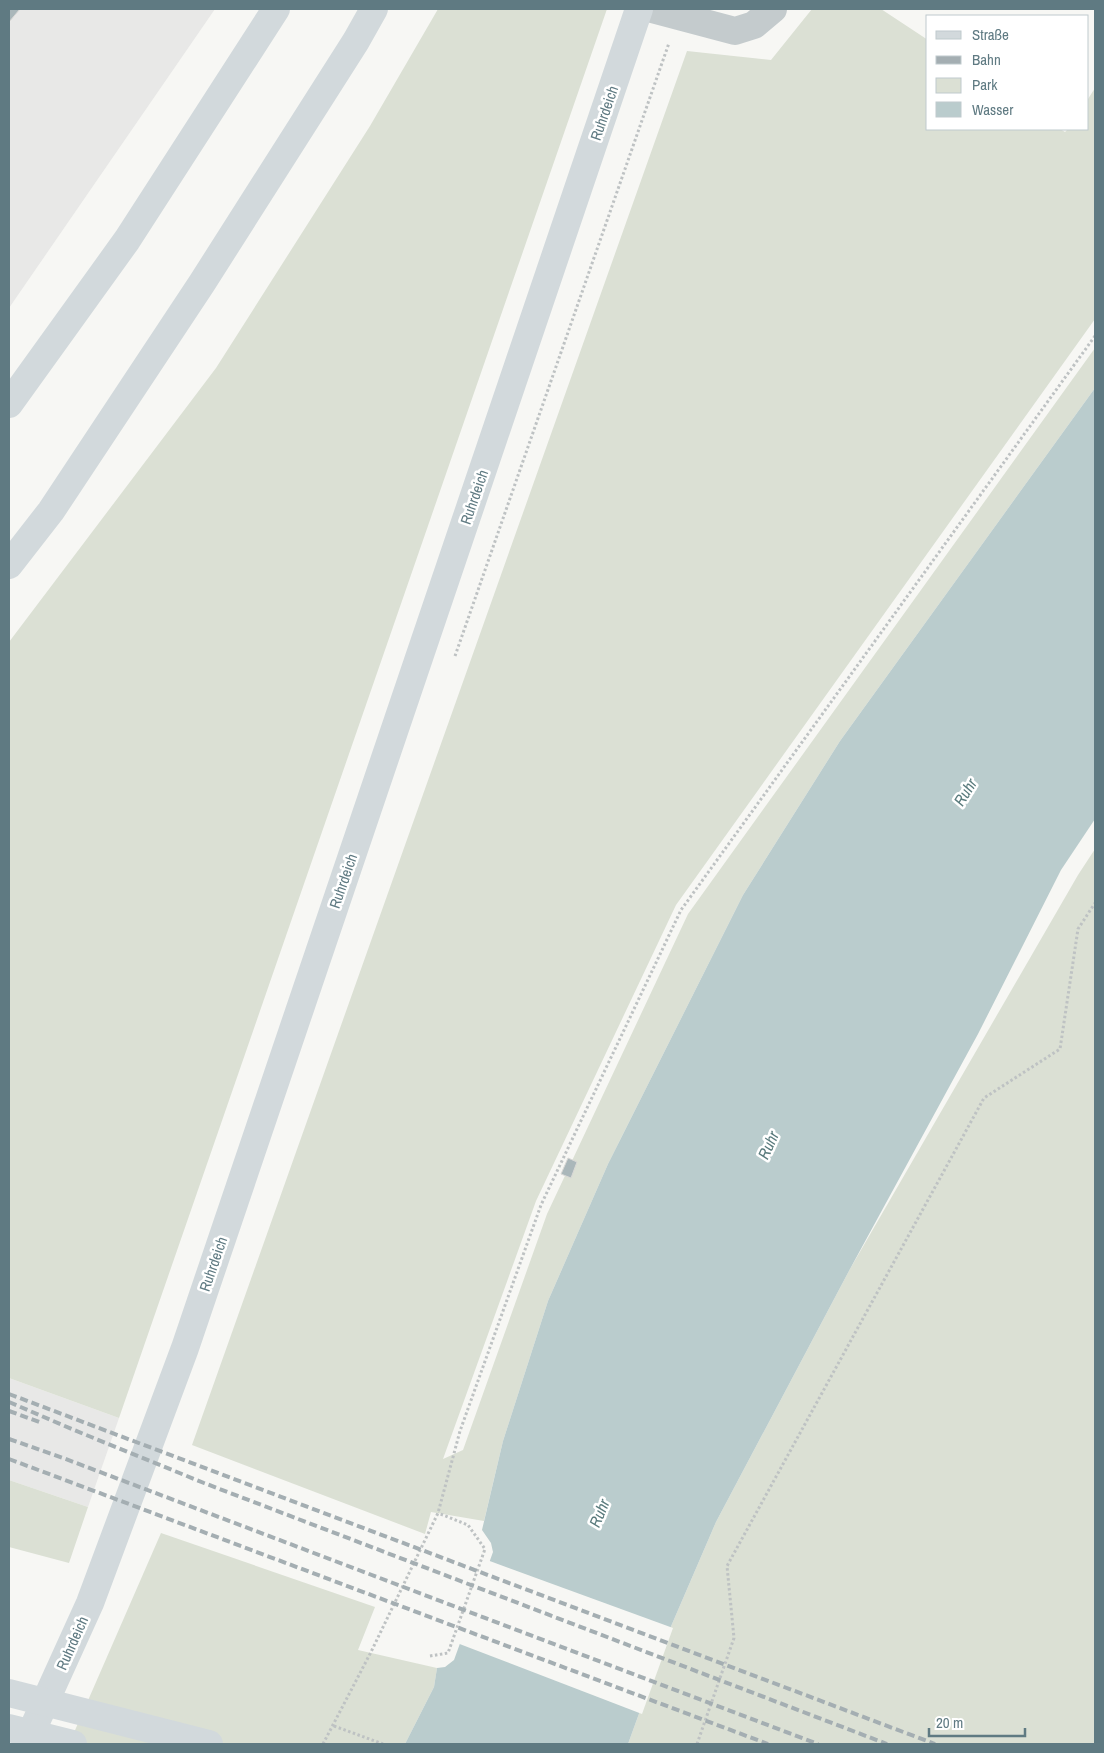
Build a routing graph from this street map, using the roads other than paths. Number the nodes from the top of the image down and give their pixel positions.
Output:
1 (276, 9) edge
2 (374, 9) edge
3 (639, 9) edge
4 (652, 9) edge
5 (773, 9) edge
6 (9, 404) edge
7 (9, 565) edge
8 (9, 1693) edge
9 (9, 1728) edge
10 (26, 1744) edge
11 (73, 1744) edge
12 (209, 1744) edge

1 - 6 main road
2 - 7 main road
3 - 10 main road, Ruhrdeich
4 - 5 street
8 - 12 main road
9 - 11 main road

